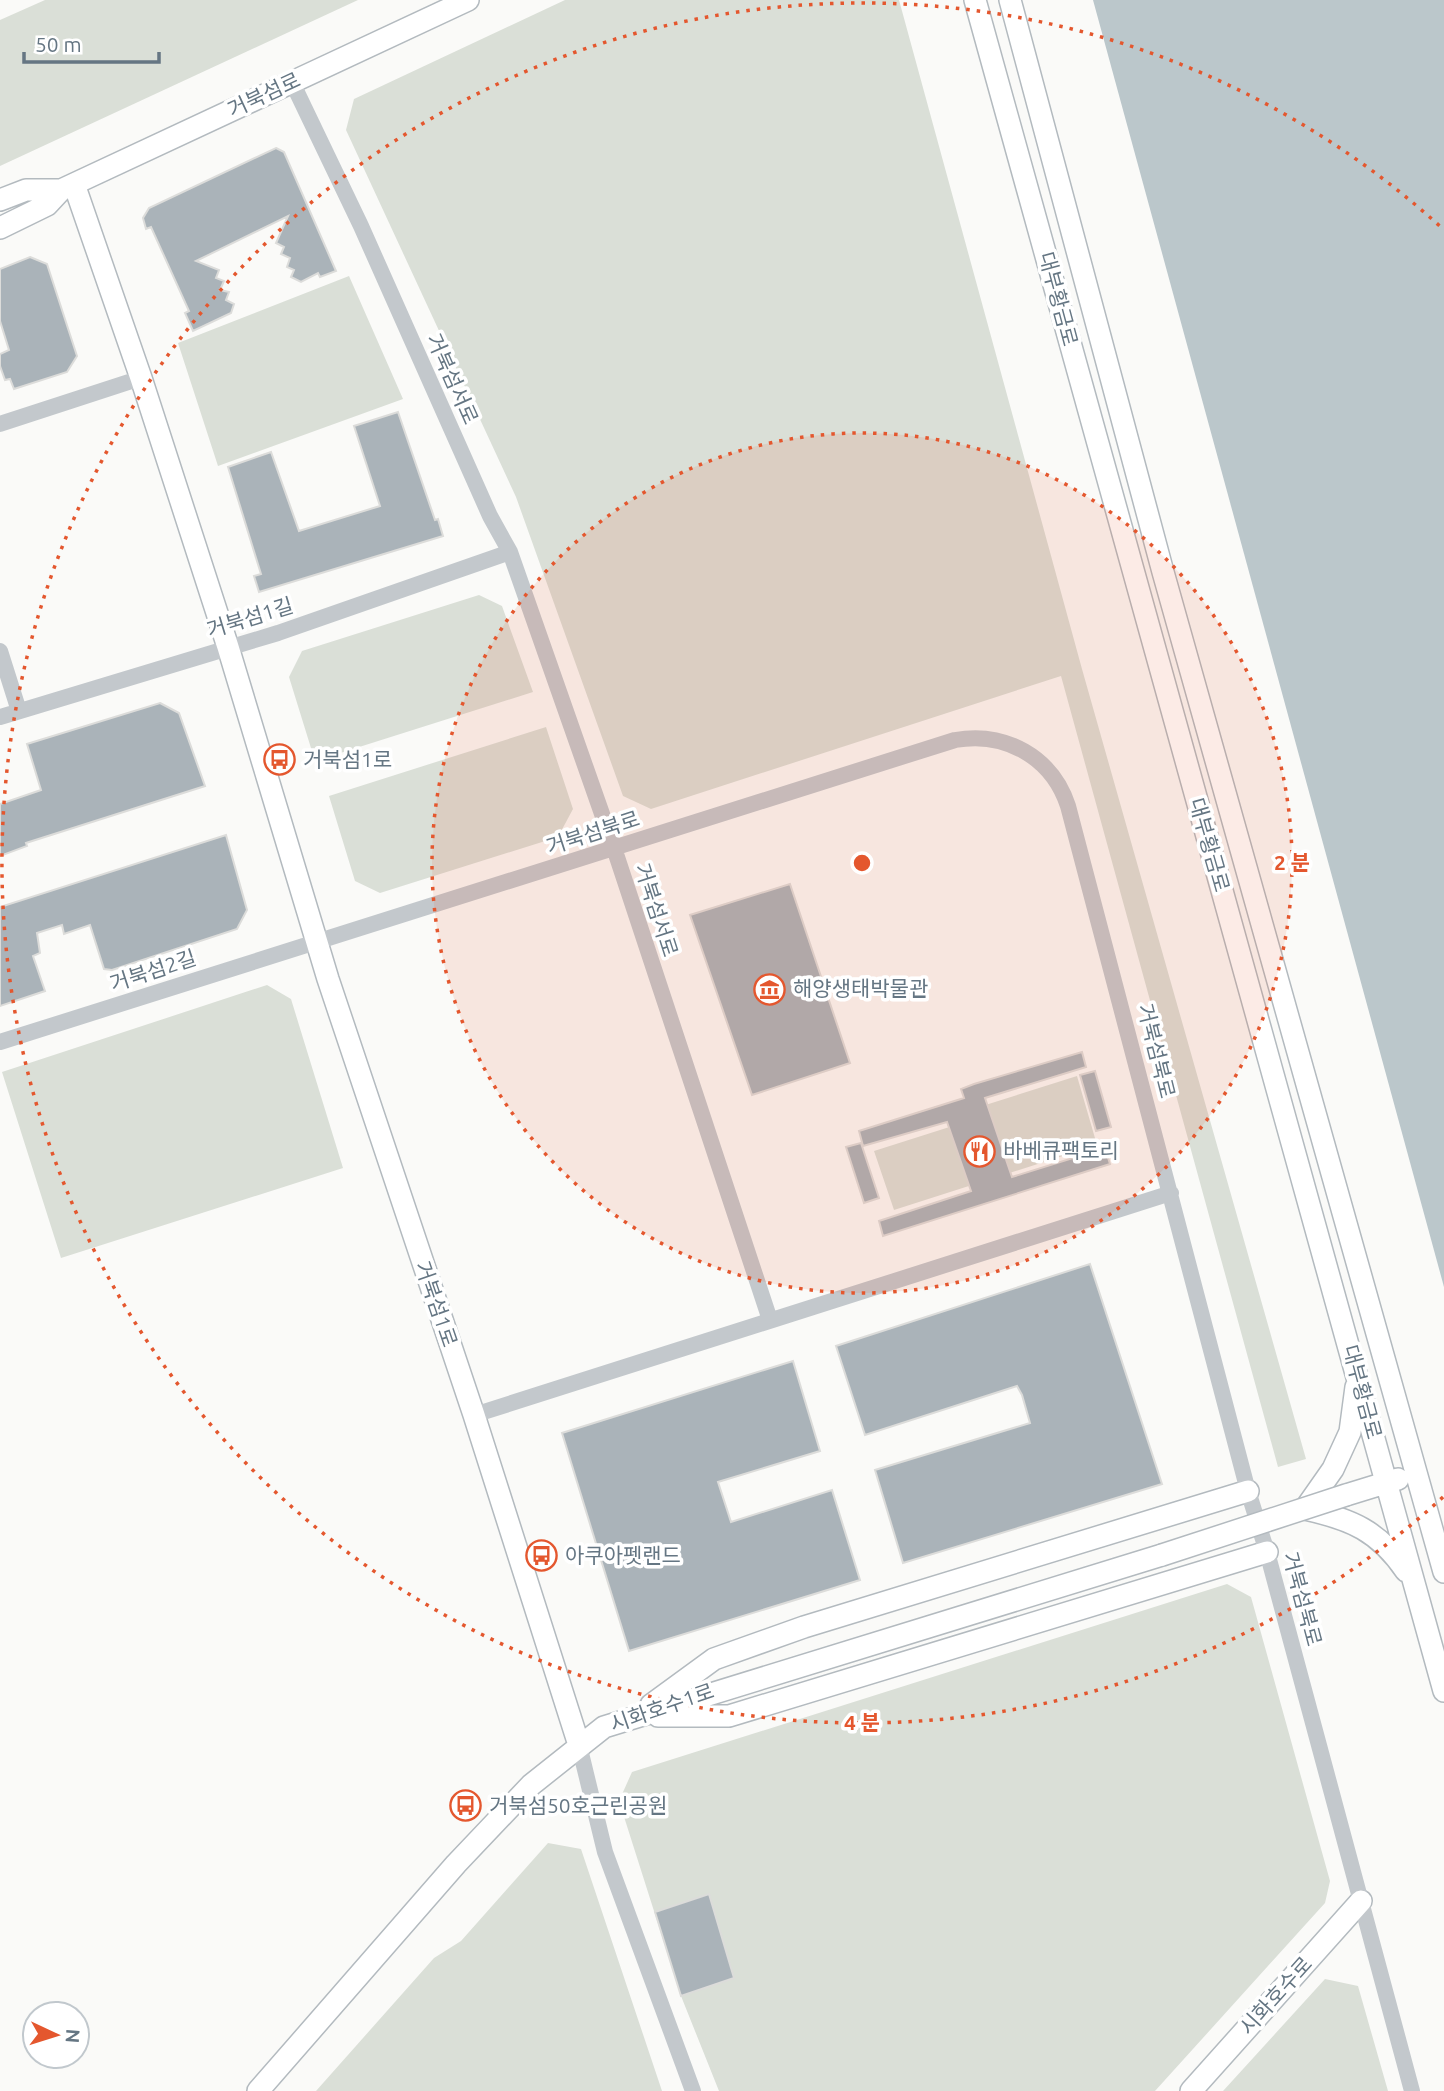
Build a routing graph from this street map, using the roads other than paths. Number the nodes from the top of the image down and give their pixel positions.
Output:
1 (467, 0) edge
2 (975, 0) edge
3 (1010, 0) edge
4 (292, 82) junction
5 (67, 187) junction
6 (0, 200) edge
7 (0, 228) edge
8 (141, 378) junction
9 (0, 424) edge
10 (510, 552) junction
11 (228, 647) junction
12 (0, 651) edge
13 (19, 711) junction
14 (0, 717) edge
15 (614, 848) junction
16 (318, 940) junction
17 (0, 1042) edge
18 (1171, 1193) junction
19 (769, 1320) junction
20 (1358, 1374) junction
21 (474, 1415) junction
22 (1417, 1474) junction
23 (1386, 1483) junction
24 (1248, 1491) junction
25 (1305, 1509) junction
26 (1268, 1552) junction
27 (1444, 1572) edge
28 (1413, 1581) junction
29 (1444, 1691) edge
30 (635, 1716) junction
31 (579, 1745) junction
32 (1361, 1901) junction
33 (258, 2091) edge
34 (693, 2091) edge
35 (1191, 2091) edge
36 (1412, 2091) edge

1 - 4 main road, 거북섬로
2 - 20 main road, 대부황금로
3 - 22 main road, 대부황금로
4 - 5 main road, 거북섬로
4 - 10 street, 거북섬서로
5 - 6 main road, 거북섬로
5 - 7 main road, 거북섬로
5 - 8 main road, 거북섬1로
8 - 9 street
8 - 11 main road, 거북섬1로
10 - 11 street, 거북섬1길
10 - 15 street, 거북섬서로
11 - 13 street, 거북섬1길
11 - 16 main road, 거북섬1로
12 - 13 street
13 - 14 street, 거북섬1길
15 - 16 street, 거북섬북로
15 - 18 street, 거북섬북로
15 - 19 street, 거북섬서로
16 - 17 street, 거북섬2길
16 - 21 main road, 거북섬1로
18 - 19 street
18 - 24 street, 거북섬북로
19 - 21 street
20 - 23 main road, 대부황금로
20 - 25 main road
21 - 31 main road, 거북섬1로
22 - 23 main road
22 - 27 main road, 대부황금로
23 - 25 main road, 시화호수1로, bridge
23 - 28 main road, 대부황금로
24 - 26 street, 거북섬북로
24 - 30 main road
25 - 28 main road
25 - 30 main road, 시화호수1로, bridge
26 - 30 main road
26 - 32 street, 거북섬북로
28 - 29 main road, 대부황금로
30 - 31 main road, 시화호수1로
31 - 33 main road, 시화호수1로
31 - 34 street
32 - 35 main road, 시화호수로
32 - 36 street, 거북섬북로

